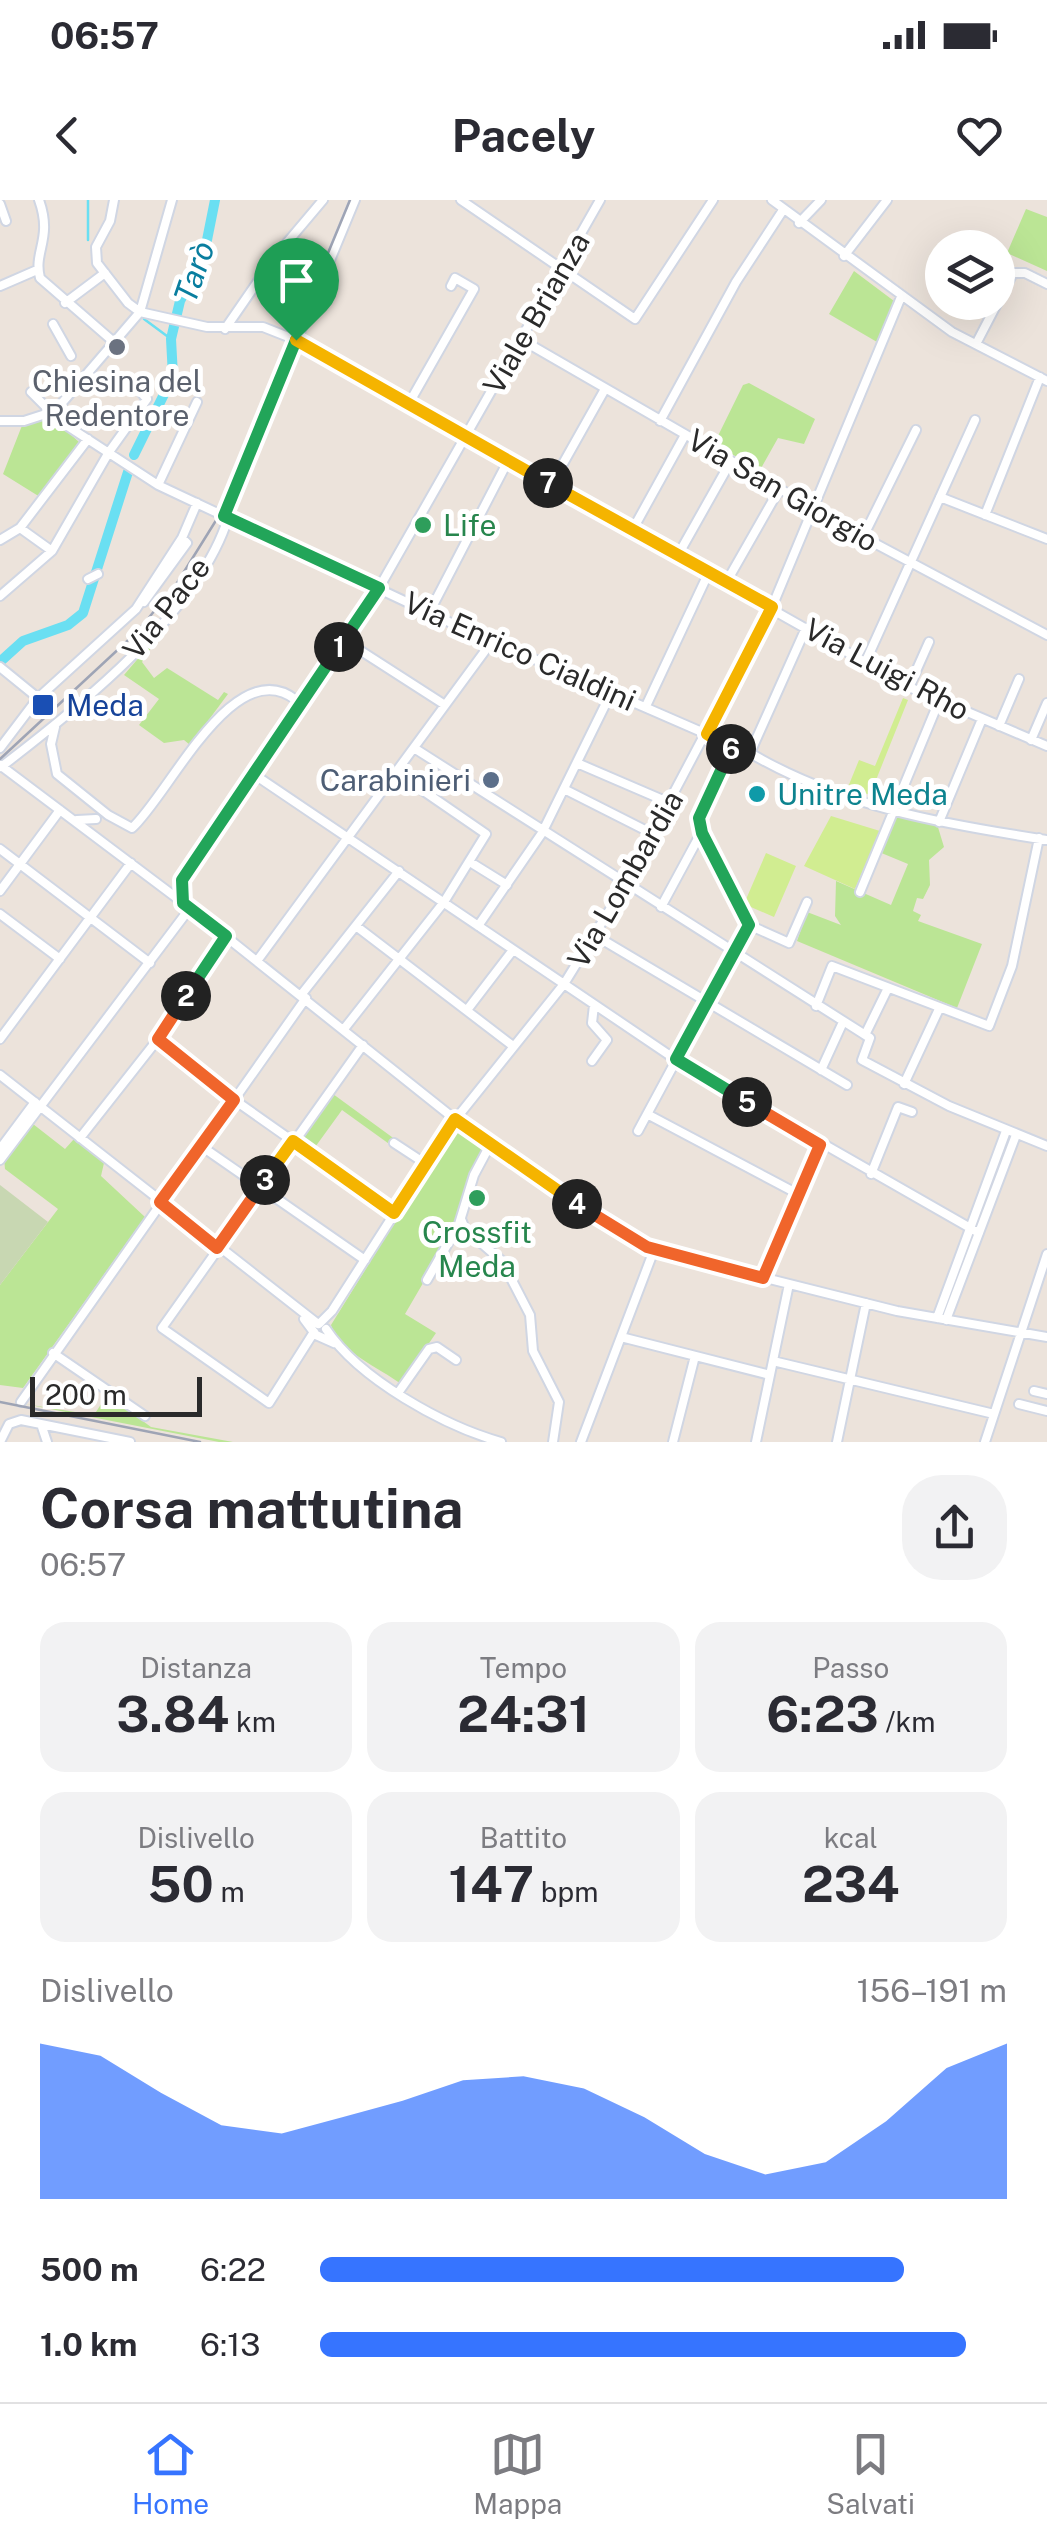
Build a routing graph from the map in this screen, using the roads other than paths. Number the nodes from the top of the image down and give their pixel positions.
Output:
1 (40, 200) edge
2 (114, 200) edge
3 (172, 200) edge
4 (323, 200) edge
5 (355, 200) edge
6 (461, 200) edge
7 (600, 200) edge
8 (713, 200) edge
9 (772, 200) edge
10 (821, 200) edge
11 (888, 200) edge
12 (0, 204) edge
13 (784, 210) junction
14 (6, 222) dead end
15 (799, 223) junction
16 (844, 256) junction
17 (562, 269) junction
18 (38, 270) junction
19 (105, 273) junction
20 (1047, 284) edge
21 (0, 286) edge
22 (451, 286) dead end
23 (901, 297) junction
24 (67, 304) junction
25 (140, 312) junction
26 (232, 319) junction
27 (246, 327) junction
28 (225, 329) junction
29 (296, 340) junction
30 (522, 340) junction
31 (114, 344) junction
32 (976, 344) junction
33 (71, 356) dead end
34 (1044, 379) edge
35 (137, 388) dead end
36 (605, 389) junction
37 (30, 392) dead end
38 (196, 402) dead end
39 (408, 405) junction
40 (52, 411) junction
41 (660, 420) junction
42 (975, 420) dead end
43 (0, 421) edge
44 (916, 430) dead end
45 (685, 435) junction
46 (464, 436) junction
47 (88, 439) junction
48 (109, 452) junction
49 (509, 458) junction
50 (730, 460) junction
51 (158, 485) junction
52 (551, 485) junction
53 (780, 488) junction
54 (940, 497) junction
55 (197, 504) junction
56 (813, 507) junction
57 (985, 515) junction
58 (226, 517) junction
59 (20, 528) junction
60 (633, 530) junction
61 (864, 537) junction
62 (0, 540) edge
63 (1047, 540) edge
64 (52, 551) junction
65 (678, 555) junction
66 (910, 562) junction
67 (709, 572) junction
68 (98, 574) dead end
69 (88, 578) dead end
70 (727, 582) junction
71 (379, 588) junction
72 (0, 596) edge
73 (772, 607) junction
74 (429, 613) junction
75 (806, 628) junction
76 (1047, 634) edge
77 (344, 640) junction
78 (493, 640) junction
79 (929, 642) dead end
80 (865, 663) junction
81 (0, 668) edge
82 (1019, 679) dead end
83 (909, 686) junction
84 (312, 688) junction
85 (612, 691) junction
86 (289, 695) junction
87 (38, 698) junction
88 (939, 701) junction
89 (1047, 703) edge
90 (445, 705) junction
91 (646, 706) junction
92 (295, 717) junction
93 (982, 719) junction
94 (998, 726) junction
95 (55, 727) junction
96 (707, 734) junction
97 (1031, 740) junction
98 (733, 746) junction
99 (1047, 746) edge
100 (0, 748) edge
101 (414, 748) junction
102 (750, 753) junction
103 (577, 763) junction
104 (1, 766) edge
105 (396, 772) junction
106 (255, 775) junction
107 (564, 788) junction
108 (670, 803) junction
109 (60, 810) junction
110 (892, 812) junction
111 (108, 816) junction
112 (96, 819) junction
113 (939, 822) junction
114 (542, 833) junction
115 (702, 833) junction
116 (654, 834) junction
117 (348, 837) junction
118 (98, 839) junction
119 (1043, 839) edge
120 (0, 849) edge
121 (470, 862) junction
122 (20, 864) junction
123 (131, 864) junction
124 (399, 871) junction
125 (182, 880) junction
126 (507, 885) junction
127 (625, 885) junction
128 (165, 889) junction
129 (0, 891) edge
130 (860, 892) dead end
131 (444, 902) junction
132 (808, 902) dead end
133 (186, 905) junction
134 (661, 907) junction
135 (0, 914) edge
136 (90, 918) junction
137 (749, 925) junction
138 (356, 926) junction
139 (478, 926) junction
140 (226, 936) junction
141 (596, 936) junction
142 (513, 950) junction
143 (732, 954) junction
144 (60, 959) junction
145 (400, 960) junction
146 (258, 961) junction
147 (150, 963) junction
148 (564, 984) junction
149 (887, 990) junction
150 (303, 996) junction
151 (705, 1003) junction
152 (594, 1005) junction
153 (816, 1006) junction
154 (939, 1009) junction
155 (467, 1010) junction
156 (843, 1022) junction
157 (344, 1029) junction
158 (865, 1036) junction
159 (0, 1039) edge
160 (158, 1039) junction
161 (363, 1044) junction
162 (513, 1046) junction
163 (676, 1059) junction
164 (592, 1061) dead end
165 (821, 1070) junction
166 (1, 1077) edge
167 (904, 1084) junction
168 (847, 1085) dead end
169 (234, 1100) junction
170 (38, 1104) junction
171 (912, 1112) dead end
172 (648, 1114) junction
173 (455, 1119) junction
174 (1006, 1130) junction
175 (638, 1131) dead end
176 (1016, 1135) junction
177 (80, 1138) junction
178 (293, 1141) junction
179 (394, 1144) dead end
180 (490, 1145) junction
181 (820, 1145) junction
182 (201, 1146) junction
183 (1047, 1146) edge
184 (0, 1149) edge
185 (0, 1160) edge
186 (426, 1164) junction
187 (870, 1174) junction
188 (260, 1187) junction
189 (798, 1194) junction
190 (160, 1202) junction
191 (394, 1213) junction
192 (461, 1220) junction
193 (974, 1232) junction
194 (217, 1248) junction
195 (654, 1250) junction
196 (1047, 1254) edge
197 (365, 1260) junction
198 (763, 1278) junction
199 (427, 1280) dead end
200 (789, 1284) junction
201 (866, 1303) junction
202 (942, 1319) junction
203 (318, 1332) junction
204 (1021, 1332) junction
205 (622, 1337) junction
206 (1047, 1337) edge
207 (53, 1353) junction
208 (695, 1356) junction
209 (456, 1360) dead end
210 (773, 1361) junction
211 (770, 1375) junction
212 (850, 1379) junction
213 (1034, 1391) dead end
214 (398, 1393) junction
215 (1047, 1394) edge
216 (21, 1402) dead end
217 (1019, 1404) dead end
218 (1047, 1410) edge
219 (994, 1414) junction
220 (145, 1416) dead end
221 (40, 1424) junction
222 (0, 1442) edge
223 (47, 1442) edge
224 (130, 1442) edge
225 (502, 1442) edge
226 (554, 1442) edge
227 (581, 1442) edge
228 (673, 1442) edge
229 (756, 1442) edge
230 (836, 1442) edge
231 (985, 1442) edge

1 - 18 street
2 - 19 street
3 - 25 street
4 - 26 street
5 - 29 street, Via Pace
6 - 17 street
7 - 17 street, Viale Brianza
8 - 17 street
9 - 13 street
10 - 15 street
11 - 16 street
12 - 14 street
13 - 15 street
13 - 41 street
15 - 16 street
16 - 23 street
17 - 30 street, Viale Brianza
18 - 21 street
18 - 24 street
19 - 24 street
19 - 25 street
20 - 32 street
22 - 39 street
23 - 32 street
23 - 56 street, Via Lombardia
24 - 31 street
24 - 33 street
25 - 28 street, Via Luigi Rho
25 - 31 street
26 - 27 street
26 - 28 street
27 - 28 street, Via Luigi Rho
27 - 29 street, Via Luigi Rho
29 - 39 street, Via Luigi Rho
29 - 58 street, Via Pace
30 - 36 street, Via San Giorgio
30 - 46 street, Viale Brianza
31 - 40 street
32 - 34 street
34 - 57 street
35 - 48 street
36 - 41 street, Via San Giorgio
36 - 52 street
37 - 40 street, Via Enrico Cialdini
38 - 51 street
39 - 46 street, Via Luigi Rho
40 - 43 street
40 - 47 street, Via Enrico Cialdini
41 - 45 street, Via San Giorgio
42 - 54 street
44 - 61 street
45 - 50 street, Via San Giorgio
45 - 60 street
46 - 49 street, Via Luigi Rho
46 - 71 street, Viale Brianza
47 - 48 street, Via Enrico Cialdini
47 - 59 street
48 - 51 street, Via Enrico Cialdini
48 - 64 street
49 - 52 street, Via Luigi Rho
49 - 74 street
50 - 53 street, Via San Giorgio
50 - 65 street
51 - 55 street, Via Enrico Cialdini
52 - 60 street, Via Luigi Rho
53 - 56 street, Via San Giorgio
53 - 70 street
54 - 57 street
54 - 66 street
55 - 58 street, Via Enrico Cialdini
55 - 87 street
56 - 61 street, Via San Giorgio
56 - 73 street, Via Lombardia
57 - 63 street
58 - 71 street, Via Enrico Cialdini
58 - 95 street, Via Pace
59 - 62 street
59 - 64 street
60 - 65 street, Via Luigi Rho
61 - 66 street, Via San Giorgio
64 - 72 street
65 - 67 street, Via Luigi Rho
66 - 76 street, Via San Giorgio
66 - 80 street
67 - 70 street, Via Luigi Rho
67 - 91 street
68 - 69 street
70 - 73 street, Via Luigi Rho
71 - 74 street, Via Enrico Cialdini
71 - 77 street, Viale Brianza
73 - 75 street, Via Luigi Rho
73 - 96 street, Via Lombardia
74 - 78 street, Via Enrico Cialdini
75 - 80 street, Via Luigi Rho
75 - 102 street
77 - 84 street, Viale Brianza
77 - 90 street
78 - 85 street, Via Enrico Cialdini
78 - 90 street
79 - 83 street
80 - 83 street, Via Luigi Rho
81 - 87 street
82 - 94 street
83 - 88 street, Via Luigi Rho
84 - 86 street
84 - 92 street, Viale Brianza
85 - 91 street, Via Enrico Cialdini
85 - 103 street
86 - 92 street
86 - 111 street
87 - 100 street
88 - 93 street, Via Luigi Rho
88 - 110 street
89 - 97 street
90 - 101 street
91 - 96 street, Via Enrico Cialdini
92 - 106 street, Viale Brianza
93 - 94 street, Via Luigi Rho
93 - 113 street
94 - 97 street, Via Luigi Rho
95 - 104 street, Via Pace
95 - 111 street
96 - 98 street, Via Enrico Cialdini
96 - 108 street, Via Lombardia
97 - 99 street, Via Luigi Rho
98 - 102 street, Via Enrico Cialdini
98 - 115 street
101 - 105 street
101 - 114 street
102 - 110 street, Via Enrico Cialdini
103 - 107 street
103 - 108 street
104 - 109 street
105 - 117 street
105 - 121 street
106 - 117 street
106 - 125 street, Viale Brianza
107 - 114 street
107 - 116 street
108 - 116 street, Via Lombardia
109 - 112 street
109 - 118 street
109 - 122 street
110 - 113 street, Via Enrico Cialdini
110 - 130 street
111 - 112 street
112 - 118 street
113 - 119 street, Via Enrico Cialdini
114 - 126 street
114 - 127 street
115 - 134 street
115 - 137 street
116 - 127 street, Via Lombardia
117 - 124 street
117 - 146 street
118 - 123 street
119 - 154 street
120 - 122 street
121 - 126 street
121 - 131 street
122 - 129 street
122 - 136 street
123 - 128 street
123 - 136 street
124 - 131 street
124 - 138 street
125 - 128 street, Viale Brianza
125 - 133 street
126 - 139 street
127 - 134 street
127 - 141 street, Via Lombardia
128 - 133 street
131 - 139 street
131 - 145 street
132 - 137 street
133 - 140 street
133 - 147 street
134 - 143 street
135 - 144 street
136 - 144 street
136 - 147 street
137 - 143 street
138 - 145 street
138 - 150 street
139 - 142 street
140 - 146 street
140 - 160 street
141 - 148 street, Via Lombardia
141 - 151 street
142 - 148 street
142 - 155 street
143 - 151 street
143 - 153 street
144 - 159 street
145 - 155 street
145 - 157 street
146 - 150 street
147 - 170 street
148 - 152 street
148 - 162 street, Via Lombardia
149 - 153 street
149 - 154 street
149 - 158 street
150 - 157 street
150 - 169 street
151 - 163 street
151 - 165 street
152 - 163 street
152 - 164 street
153 - 156 street
154 - 167 street
155 - 162 street
156 - 158 street
156 - 165 street
157 - 161 street
158 - 167 street
160 - 169 street
160 - 177 street
161 - 173 street
161 - 178 street
162 - 173 street, Via Lombardia
163 - 172 street
163 - 181 street
165 - 168 street
166 - 170 street
167 - 174 street
169 - 178 street
169 - 182 street
170 - 177 street
170 - 184 street
170 - 185 street
171 - 187 street
172 - 175 street
172 - 189 street
173 - 180 street
173 - 186 street, Via Lombardia
174 - 176 street
174 - 193 street
176 - 183 street
176 - 193 street
177 - 190 street
178 - 188 street
178 - 191 street
179 - 186 street
180 - 192 street
180 - 195 street
181 - 187 street
181 - 189 street
182 - 188 street
182 - 190 street
186 - 191 street, Via Lombardia
187 - 193 street
188 - 194 street
188 - 197 street
189 - 198 street
190 - 194 street
190 - 207 street
191 - 197 street, Via Lombardia
192 - 199 street
192 - 226 street
193 - 202 street
194 - 203 street
194 - 203 street, Via Lombardia
195 - 198 street
195 - 205 street
196 - 204 street
197 - 203 street, Via Lombardia
198 - 200 street
200 - 201 street
200 - 210 street
201 - 202 street
201 - 212 street
202 - 204 street
203 - 214 street
204 - 206 street
204 - 219 street
205 - 208 street
205 - 227 street
207 - 216 street
207 - 220 street
208 - 211 street
208 - 228 street
209 - 214 street
210 - 211 street
210 - 212 street
211 - 229 street
212 - 219 street
212 - 230 street
213 - 215 street
214 - 225 street
217 - 218 street
219 - 231 street
221 - 222 street
221 - 223 street
221 - 224 street

